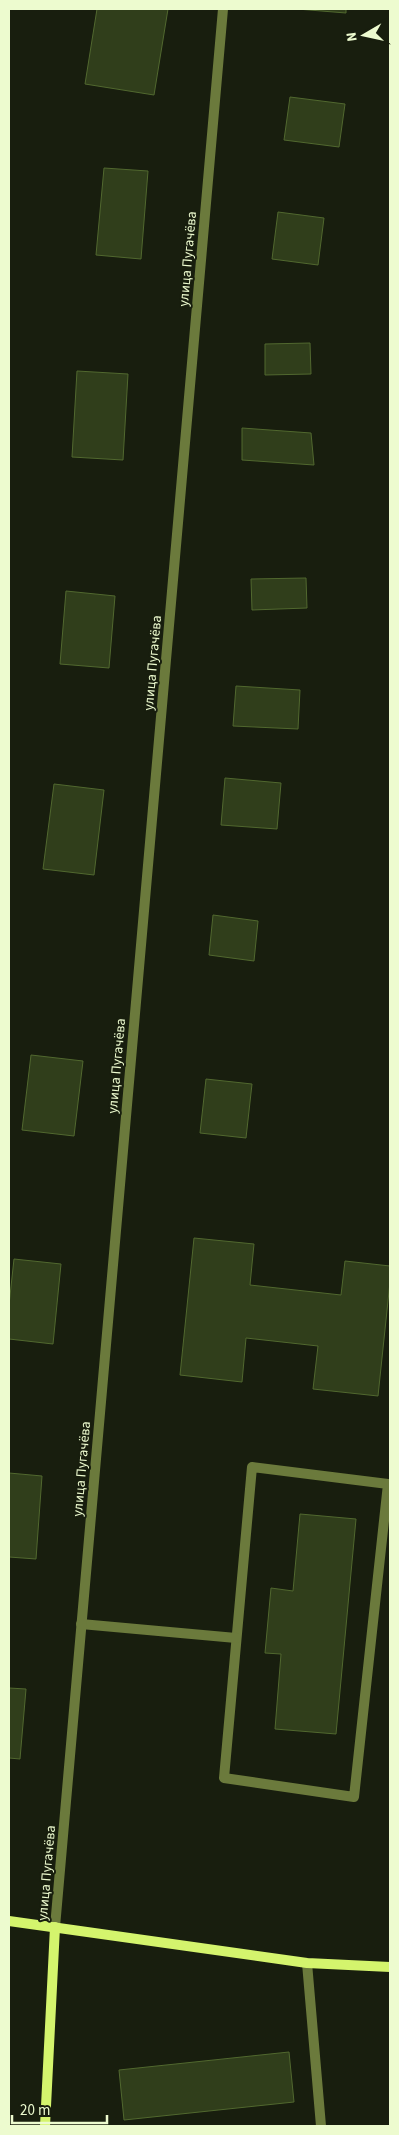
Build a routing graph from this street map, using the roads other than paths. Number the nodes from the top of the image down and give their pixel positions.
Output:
1 (223, 9) edge
2 (386, 1528) edge
3 (81, 1624) junction
4 (236, 1638) junction
5 (9, 1921) edge
6 (55, 1928) junction
7 (307, 1963) junction
8 (390, 1967) edge
9 (46, 2126) edge
10 (320, 2126) edge

1 - 3 street, улица Пугачёва
2 - 4 street
2 - 4 street
3 - 4 street
3 - 6 street, улица Пугачёва
5 - 6 street
6 - 7 street
6 - 9 street, улица Пугачёва
7 - 8 street
7 - 10 street

